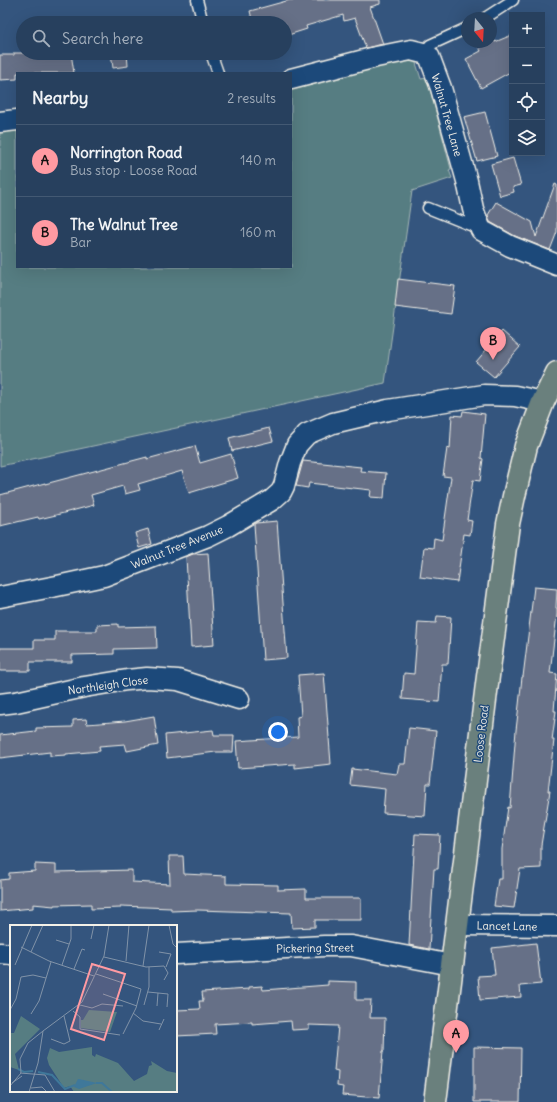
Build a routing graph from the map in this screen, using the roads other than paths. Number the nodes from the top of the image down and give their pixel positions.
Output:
1 (197, 0) edge
2 (513, 0) edge
3 (494, 12) edge
4 (201, 16) edge
5 (461, 31) edge
6 (423, 53) junction
7 (214, 60) edge
8 (218, 72) edge
9 (292, 79) edge
10 (16, 120) edge
11 (0, 122) edge
12 (428, 208) dead end
13 (481, 230) junction
14 (557, 265) edge
15 (557, 373) edge
16 (543, 402) junction
17 (0, 597) edge
18 (239, 699) dead end
19 (0, 704) edge
20 (458, 925) junction
21 (557, 926) edge
22 (0, 953) edge
23 (10, 954) edge
24 (177, 954) edge
25 (452, 965) junction
26 (435, 1102) edge

1 - 4 lane
2 - 3 lane
5 - 6 lane
6 - 9 street
6 - 13 street, Walnut Tree Lane
7 - 8 lane
10 - 11 street
12 - 13 lane
13 - 14 street
15 - 16 highway, Loose Road
16 - 17 street, Walnut Tree Avenue
16 - 20 highway, Loose Road
18 - 19 street, Northleigh Close
20 - 21 street, Lancet Lane
20 - 25 highway, Loose Road
22 - 23 street
24 - 25 street, Pickering Street
25 - 26 highway, Loose Road

